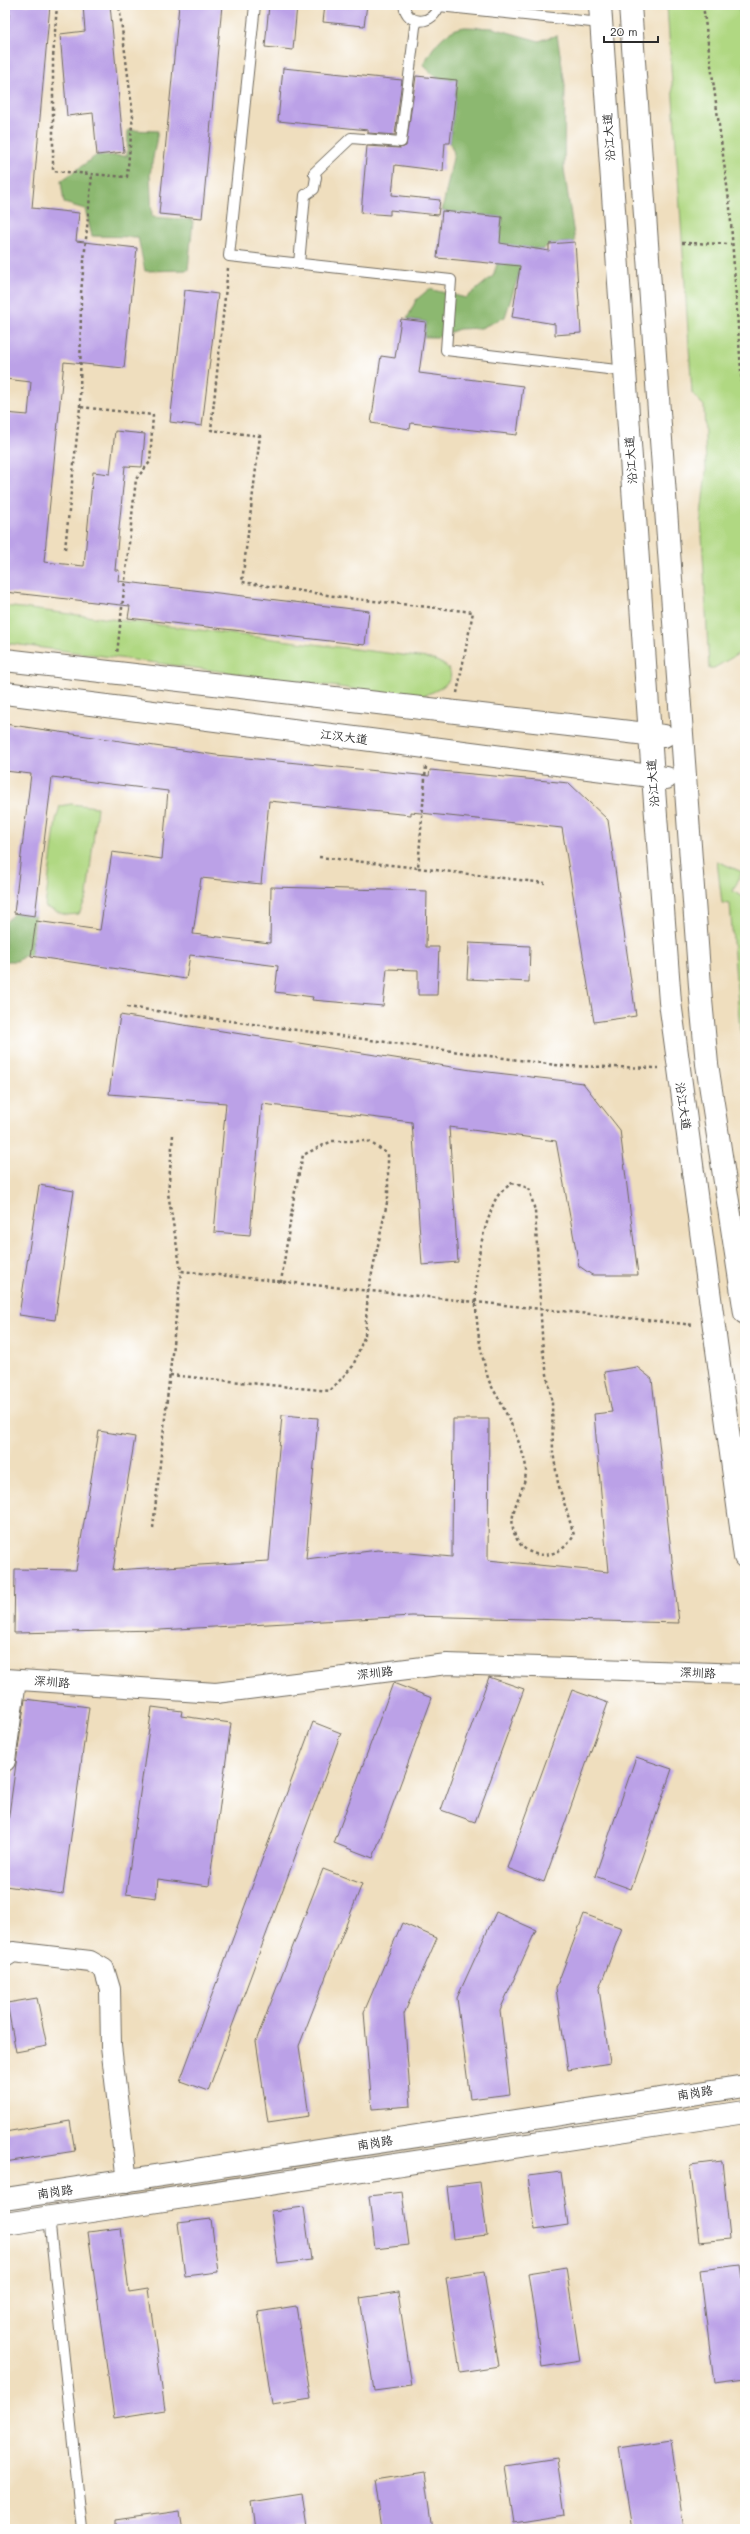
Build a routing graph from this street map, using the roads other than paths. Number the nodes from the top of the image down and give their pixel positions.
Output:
1 (255, 5) edge
2 (404, 5) edge
3 (630, 5) edge
4 (439, 6) edge
5 (601, 14) edge
6 (417, 21) junction
7 (299, 264) junction
8 (625, 371) junction
9 (5, 660) edge
10 (5, 693) edge
11 (650, 736) junction
12 (681, 736) junction
13 (653, 777) junction
14 (684, 779) junction
15 (745, 1313) edge
16 (745, 1557) edge
17 (745, 1674) edge
18 (11, 1679) edge
19 (5, 1761) edge
20 (5, 1957) edge
21 (745, 2086) edge
22 (745, 2112) edge
23 (127, 2182) junction
24 (5, 2199) edge
25 (49, 2218) junction
26 (5, 2224) edge
27 (82, 2529) edge

1 - 7 lane
2 - 6 lane
3 - 12 main road
4 - 5 lane
4 - 6 lane
5 - 8 main road, 沿江大道
6 - 7 lane
7 - 8 lane
8 - 11 main road, 沿江大道
9 - 11 main road
10 - 13 main road, 江汉大道
11 - 12 main road
11 - 13 main road, 沿江大道
12 - 14 main road
13 - 14 main road, 江汉大道
13 - 16 main road, 沿江大道
14 - 15 main road
17 - 18 street, 深圳路
18 - 19 street
20 - 23 street
21 - 23 main road, 南岗路
22 - 25 main road, 南岗路
23 - 24 main road, 南岗路
25 - 26 main road, 南岗路
25 - 27 lane

